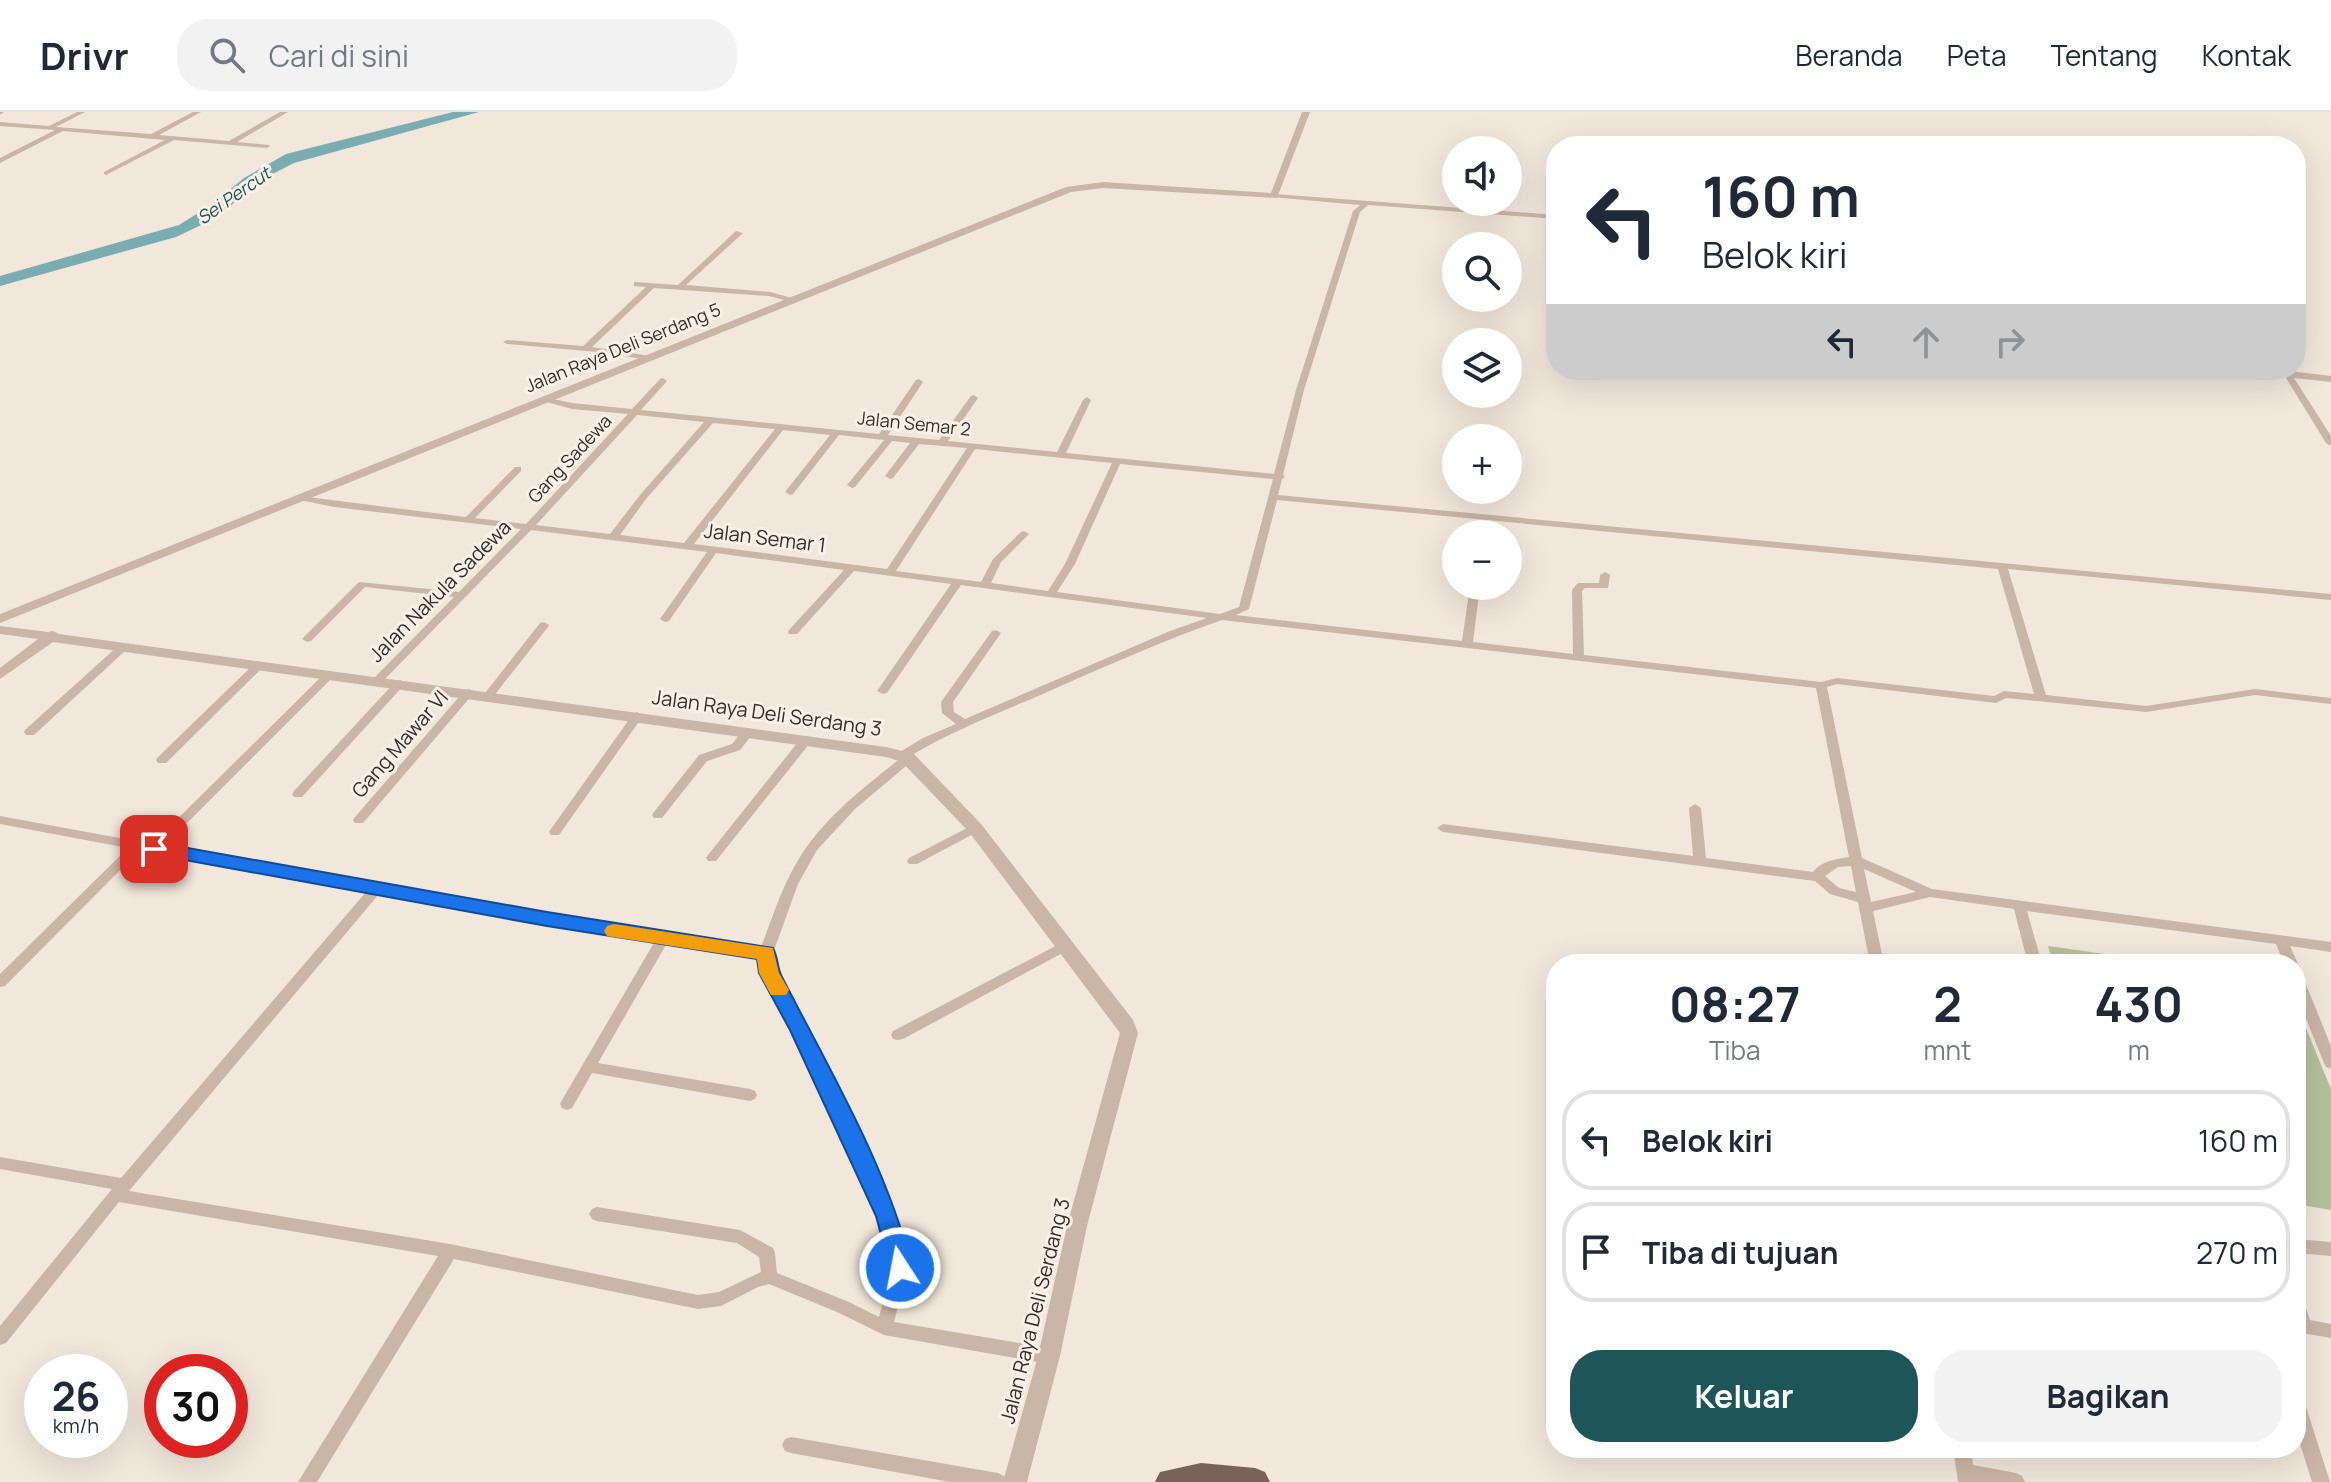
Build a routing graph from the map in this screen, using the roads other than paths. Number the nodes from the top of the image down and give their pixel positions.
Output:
1 (82, 112) edge
2 (198, 112) edge
3 (285, 112) edge
4 (1306, 112) edge
5 (0, 124) edge
6 (49, 128) junction
7 (63, 129) junction
8 (153, 136) junction
9 (173, 138) junction
10 (230, 143) junction
11 (267, 146) dead end
12 (0, 161) edge
13 (106, 173) dead end
14 (1274, 196) junction
15 (1366, 203) junction
16 (1546, 216) edge
17 (739, 233) dead end
18 (637, 284) dead end
19 (652, 285) junction
20 (680, 287) junction
21 (789, 300) junction
22 (507, 342) dead end
23 (585, 349) junction
24 (647, 358) junction
25 (2306, 376) edge
26 (2331, 379) edge
27 (2291, 380) edge
28 (663, 381) dead end
29 (919, 382) dead end
30 (974, 398) dead end
31 (548, 400) junction
32 (1087, 400) dead end
33 (635, 412) junction
34 (711, 420) junction
35 (781, 427) junction
36 (837, 432) junction
37 (886, 437) junction
38 (917, 440) junction
39 (2331, 442) edge
40 (942, 443) junction
41 (972, 447) junction
42 (1060, 455) junction
43 (1117, 461) junction
44 (518, 469) dead end
45 (890, 476) dead end
46 (1280, 477) junction
47 (852, 485) dead end
48 (790, 492) dead end
49 (1274, 497) junction
50 (307, 499) junction
51 (469, 519) junction
52 (529, 527) junction
53 (1024, 534) dead end
54 (613, 537) junction
55 (687, 546) junction
56 (713, 550) junction
57 (2002, 565) junction
58 (852, 567) junction
59 (890, 572) junction
60 (1605, 575) dead end
61 (958, 582) junction
62 (984, 586) junction
63 (1051, 594) junction
64 (462, 595) junction
65 (2331, 597) edge
66 (1473, 600) edge
67 (1222, 617) junction
68 (0, 619) edge
69 (665, 619) dead end
70 (544, 625) dead end
71 (0, 630) edge
72 (793, 632) dead end
73 (996, 633) dead end
74 (53, 635) junction
75 (307, 639) dead end
76 (1467, 645) junction
77 (122, 648) junction
78 (1579, 658) junction
79 (259, 665) junction
80 (330, 674) junction
81 (0, 675) edge
82 (378, 680) junction
83 (400, 683) junction
84 (1821, 685) junction
85 (883, 691) dead end
86 (469, 692) junction
87 (489, 695) junction
88 (2041, 698) junction
89 (2331, 701) edge
90 (637, 716) junction
91 (964, 724) junction
92 (30, 732) dead end
93 (748, 732) junction
94 (806, 740) junction
95 (906, 757) junction
96 (162, 760) dead end
97 (298, 794) dead end
98 (1695, 808) dead end
99 (658, 815) dead end
100 (0, 820) edge
101 (359, 820) dead end
102 (975, 828) junction
103 (1443, 828) dead end
104 (555, 832) dead end
105 (138, 845) junction
106 (154, 849) junction
107 (712, 858) dead end
108 (1700, 860) junction
109 (913, 861) dead end
110 (1858, 861) junction
111 (1818, 877) junction
112 (375, 890) junction
113 (1930, 893) junction
114 (1866, 904) junction
115 (2019, 905) junction
116 (663, 939) junction
117 (2281, 941) junction
118 (1065, 946) junction
119 (2331, 947) edge
120 (766, 953) junction
121 (1875, 954) edge
122 (2032, 954) edge
123 (2287, 954) edge
124 (0, 982) edge
125 (2306, 1002) edge
126 (898, 1035) dead end
127 (2331, 1063) edge
128 (588, 1067) junction
129 (750, 1095) dead end
130 (567, 1104) dead end
131 (0, 1163) edge
132 (120, 1190) junction
133 (597, 1214) dead end
134 (2306, 1247) edge
135 (2331, 1249) edge
136 (450, 1251) junction
137 (769, 1277) junction
138 (2306, 1327) edge
139 (884, 1328) junction
140 (3, 1331) edge
141 (2331, 1331) edge
142 (1049, 1356) junction
143 (2306, 1435) edge
144 (791, 1445) dead end
145 (1966, 1477) edge
146 (307, 1482) edge
147 (998, 1482) edge
148 (1015, 1482) edge
149 (1170, 1482) edge
150 (1255, 1482) edge
151 (2016, 1482) edge
152 (2321, 1482) edge

1 - 6 street
2 - 8 street
3 - 10 street
4 - 14 street
5 - 6 street
6 - 7 street
7 - 8 street
7 - 12 street
8 - 9 street
9 - 10 street
9 - 13 street
10 - 11 street
14 - 15 street
14 - 21 street, Jalan Raya Deli Serdang 5
15 - 16 street
15 - 46 street
17 - 20 street
18 - 19 street
19 - 20 street
19 - 23 street
20 - 21 street
21 - 24 street, Jalan Raya Deli Serdang 5
22 - 23 street
23 - 24 street
24 - 31 street, Jalan Raya Deli Serdang 5
25 - 26 street
27 - 39 street
28 - 33 street, Gang Sadewa
29 - 37 street
30 - 40 street
31 - 33 street, Jalan Semar 2
31 - 50 street, Jalan Raya Deli Serdang 5
32 - 42 street
33 - 34 street, Jalan Semar 2
33 - 52 street, Gang Sadewa
34 - 35 street, Jalan Semar 2
34 - 54 street
35 - 36 street, Jalan Semar 2
35 - 55 street
36 - 37 street, Jalan Semar 2
36 - 48 street
37 - 38 street, Jalan Semar 2
37 - 47 street
38 - 40 street, Jalan Semar 2
38 - 45 street
40 - 41 street, Jalan Semar 2
41 - 42 street, Jalan Semar 2
41 - 59 street
42 - 43 street, Jalan Semar 2
43 - 46 street, Jalan Semar 2
43 - 63 street
44 - 51 street
46 - 49 street
49 - 57 street
49 - 67 street
50 - 51 street, Jalan Semar 1
50 - 68 street, Jalan Raya Deli Serdang 5
51 - 52 street, Jalan Semar 1
52 - 54 street, Jalan Semar 1
52 - 64 street, Jalan Nakula Sadewa
53 - 62 street
54 - 55 street, Jalan Semar 1
55 - 56 street, Jalan Semar 1
56 - 58 street, Jalan Semar 1
56 - 69 street
57 - 65 street
57 - 88 street
58 - 59 street, Jalan Semar 1
58 - 72 street
59 - 61 street, Jalan Semar 1
60 - 78 street
61 - 62 street, Jalan Semar 1
61 - 85 street
62 - 63 street, Jalan Semar 1
63 - 67 street, Jalan Semar 1
64 - 75 street
64 - 82 street, Jalan Nakula Sadewa
66 - 76 street
67 - 76 street, Jalan Semar 1
67 - 91 street
70 - 87 street
71 - 74 street, Jalan Raya Deli Serdang 3
73 - 91 street
74 - 77 street, Jalan Raya Deli Serdang 3
74 - 81 street
76 - 78 street, Jalan Semar 1
77 - 79 street, Jalan Raya Deli Serdang 3
77 - 92 street
78 - 84 street, Jalan Semar 1
79 - 80 street, Jalan Raya Deli Serdang 3
79 - 96 street
80 - 82 street, Jalan Raya Deli Serdang 3
80 - 106 street
82 - 83 street, Jalan Raya Deli Serdang 3
83 - 86 street, Jalan Raya Deli Serdang 3
83 - 97 street
84 - 88 street, Jalan Semar 1
84 - 110 street
86 - 87 street, Jalan Raya Deli Serdang 3
86 - 101 street, Gang Mawar VI
87 - 90 street, Jalan Raya Deli Serdang 3
88 - 89 street, Jalan Semar 1
90 - 93 street, Jalan Raya Deli Serdang 3
90 - 104 street
91 - 95 street
93 - 94 street, Jalan Raya Deli Serdang 3
93 - 99 street
94 - 95 street, Jalan Raya Deli Serdang 3
94 - 107 street
95 - 102 street, Jalan Raya Deli Serdang 3
95 - 120 street
98 - 108 street
100 - 105 street
102 - 109 street
102 - 118 street, Jalan Raya Deli Serdang 3
103 - 108 street
105 - 106 street
105 - 124 street
106 - 112 street
108 - 111 street
110 - 111 street
110 - 113 street
110 - 114 street
111 - 114 street
112 - 116 street
112 - 132 street
113 - 114 street
113 - 115 street
114 - 121 street
115 - 117 street
115 - 122 street
116 - 120 street
116 - 128 street
117 - 119 street
117 - 123 street
118 - 126 street
118 - 142 street, Jalan Raya Deli Serdang 3
120 - 139 street
125 - 127 street
128 - 129 street
128 - 130 street
131 - 132 street
132 - 136 street
132 - 140 street
133 - 137 street
134 - 135 street
136 - 137 street
136 - 146 street
137 - 139 street
138 - 141 street
139 - 142 street
142 - 148 street, Jalan Raya Deli Serdang 3
143 - 152 street
144 - 147 street
145 - 151 street
149 - 150 main road

